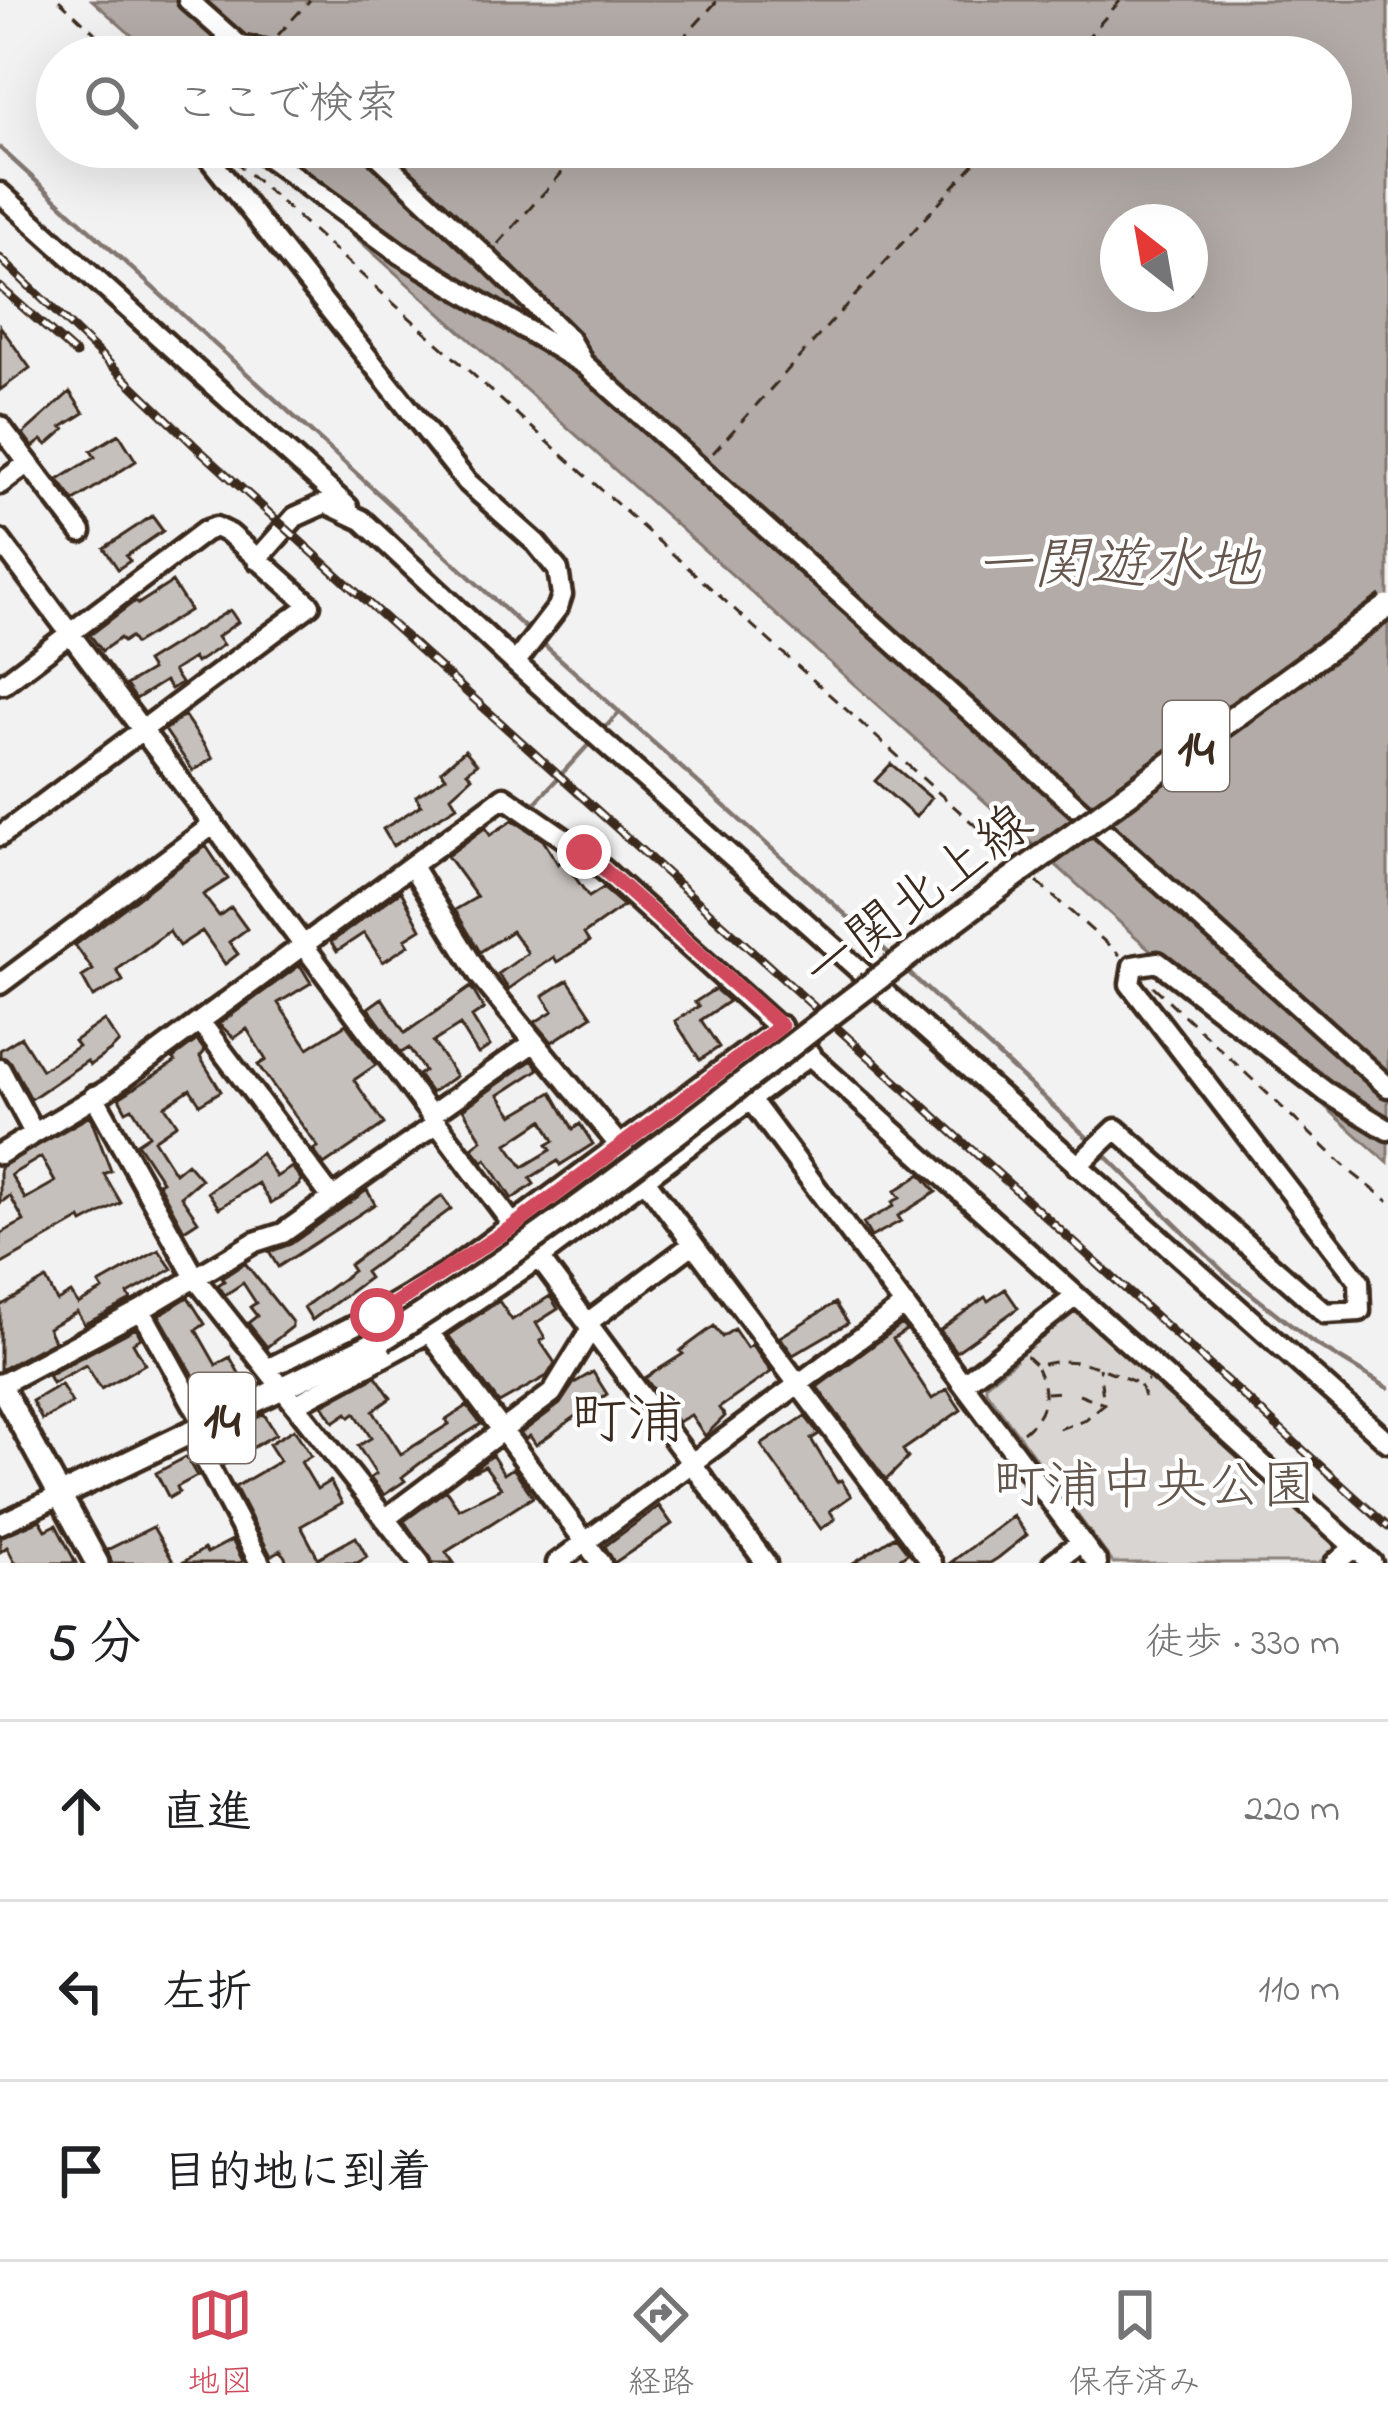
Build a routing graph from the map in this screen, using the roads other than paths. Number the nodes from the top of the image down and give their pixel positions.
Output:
1 (188, 0) edge
2 (229, 36) edge
3 (218, 168) edge
4 (283, 168) edge
5 (391, 168) edge
6 (0, 193) edge
7 (585, 365) junction
8 (0, 426) edge
9 (28, 463) junction
10 (0, 484) edge
11 (362, 520) junction
12 (81, 532) dead end
13 (0, 540) edge
14 (257, 560) junction
15 (1388, 606) edge
16 (71, 633) junction
17 (521, 656) junction
18 (1, 683) edge
19 (141, 728) junction
20 (214, 824) junction
21 (0, 836) edge
22 (413, 868) junction
23 (302, 944) junction
24 (0, 984) edge
25 (201, 1023) junction
26 (781, 1026) junction
27 (532, 1043) junction
28 (811, 1054) junction
29 (0, 1069) edge
30 (1388, 1087) edge
31 (94, 1096) junction
32 (750, 1099) junction
33 (434, 1120) junction
34 (1388, 1130) edge
35 (34, 1133) junction
36 (620, 1146) junction
37 (0, 1154) edge
38 (1082, 1162) junction
39 (644, 1178) junction
40 (332, 1198) junction
41 (514, 1226) junction
42 (693, 1244) junction
43 (539, 1258) junction
44 (196, 1279) junction
45 (1076, 1296) junction
46 (904, 1306) junction
47 (141, 1310) junction
48 (589, 1326) junction
49 (429, 1332) junction
50 (267, 1369) junction
51 (796, 1383) junction
52 (964, 1383) junction
53 (0, 1385) edge
54 (290, 1396) junction
55 (1350, 1407) junction
56 (1388, 1420) edge
57 (198, 1429) junction
58 (501, 1432) junction
59 (1388, 1442) edge
60 (691, 1463) junction
61 (61, 1495) junction
62 (385, 1519) junction
63 (0, 1524) edge
64 (585, 1542) junction
65 (1081, 1542) junction
66 (1355, 1547) junction
67 (97, 1563) edge
68 (260, 1563) edge
69 (421, 1563) edge
70 (557, 1563) edge
71 (601, 1563) edge
72 (766, 1563) edge
73 (932, 1563) edge
74 (1053, 1563) edge
75 (1097, 1563) edge
76 (1335, 1563) edge
77 (1372, 1563) edge

1 - 2 street
3 - 17 street
4 - 7 street
5 - 7 street
6 - 11 street
7 - 30 street
8 - 9 street
9 - 10 street
9 - 12 street
11 - 14 street
11 - 17 street
13 - 16 street
14 - 16 street
14 - 19 street
15 - 54 main road, 一関北上線 / 14, bridge
16 - 18 street
16 - 19 street
17 - 38 street
19 - 20 street
19 - 21 street
20 - 23 street
20 - 24 street
22 - 23 street
22 - 26 street
22 - 27 street
23 - 25 street
23 - 33 street
25 - 31 street
25 - 40 street
26 - 28 street
26 - 36 street
27 - 33 street
27 - 36 street
28 - 32 street
28 - 45 street
29 - 35 street
31 - 35 street
31 - 44 street
32 - 39 street
32 - 46 street
33 - 40 street
33 - 41 street
34 - 38 street
35 - 37 street
36 - 39 street
36 - 41 street
38 - 55 street
39 - 42 street
39 - 43 street
40 - 44 street
41 - 50 street
42 - 48 street
42 - 51 street
43 - 48 street
43 - 49 street
44 - 47 street
44 - 50 street
45 - 52 street
45 - 66 street
46 - 51 street
46 - 52 street
47 - 53 street
47 - 57 street
48 - 58 street
48 - 60 street
49 - 54 street
49 - 58 street
50 - 54 street
51 - 60 street
51 - 73 street
52 - 65 street
53 - 61 main road
54 - 57 main road, 一関北上線 / 14
54 - 62 street
55 - 56 street
55 - 59 street
57 - 61 main road, 一関北上線 / 14
57 - 68 street
58 - 62 street
58 - 64 street
60 - 64 street
60 - 72 street
61 - 63 street
61 - 67 main road
62 - 69 street
64 - 70 street
64 - 71 street
65 - 74 street
65 - 75 street
66 - 76 street
66 - 77 street

